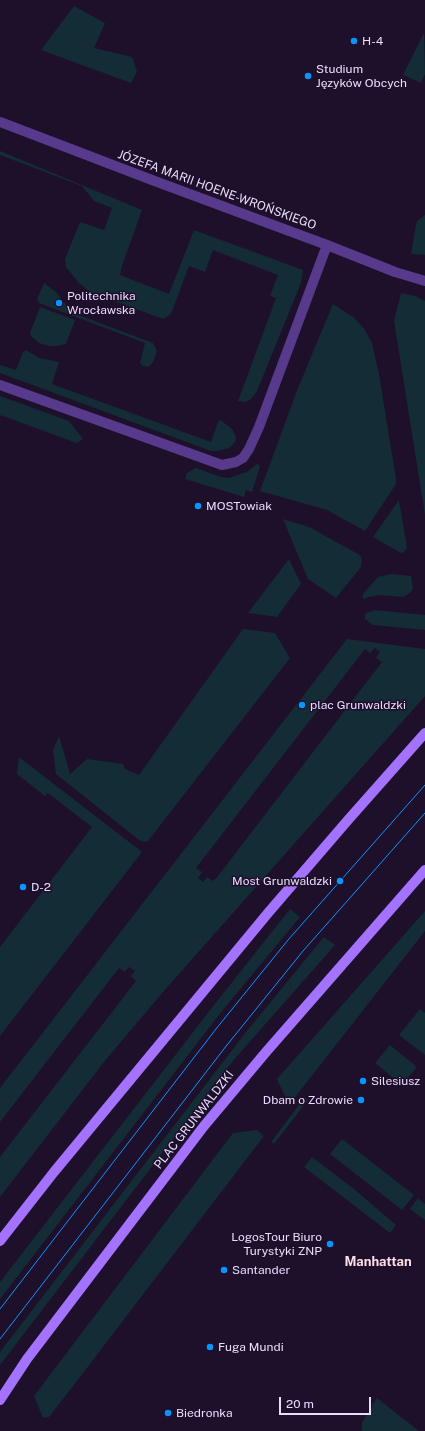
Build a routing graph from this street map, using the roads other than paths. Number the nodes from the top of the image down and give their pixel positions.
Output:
1 (0, 122) edge
2 (327, 245) junction
3 (425, 281) edge
4 (0, 385) edge
5 (425, 733) edge
6 (425, 870) edge
7 (0, 1242) edge
8 (0, 1400) edge

1 - 2 street, JÓZEFA MARII HOENE-WROŃSKIEGO
2 - 3 street, JÓZEFA MARII HOENE-WROŃSKIEGO
2 - 4 street
5 - 7 main road
6 - 8 main road, PLAC GRUNWALDZKI

